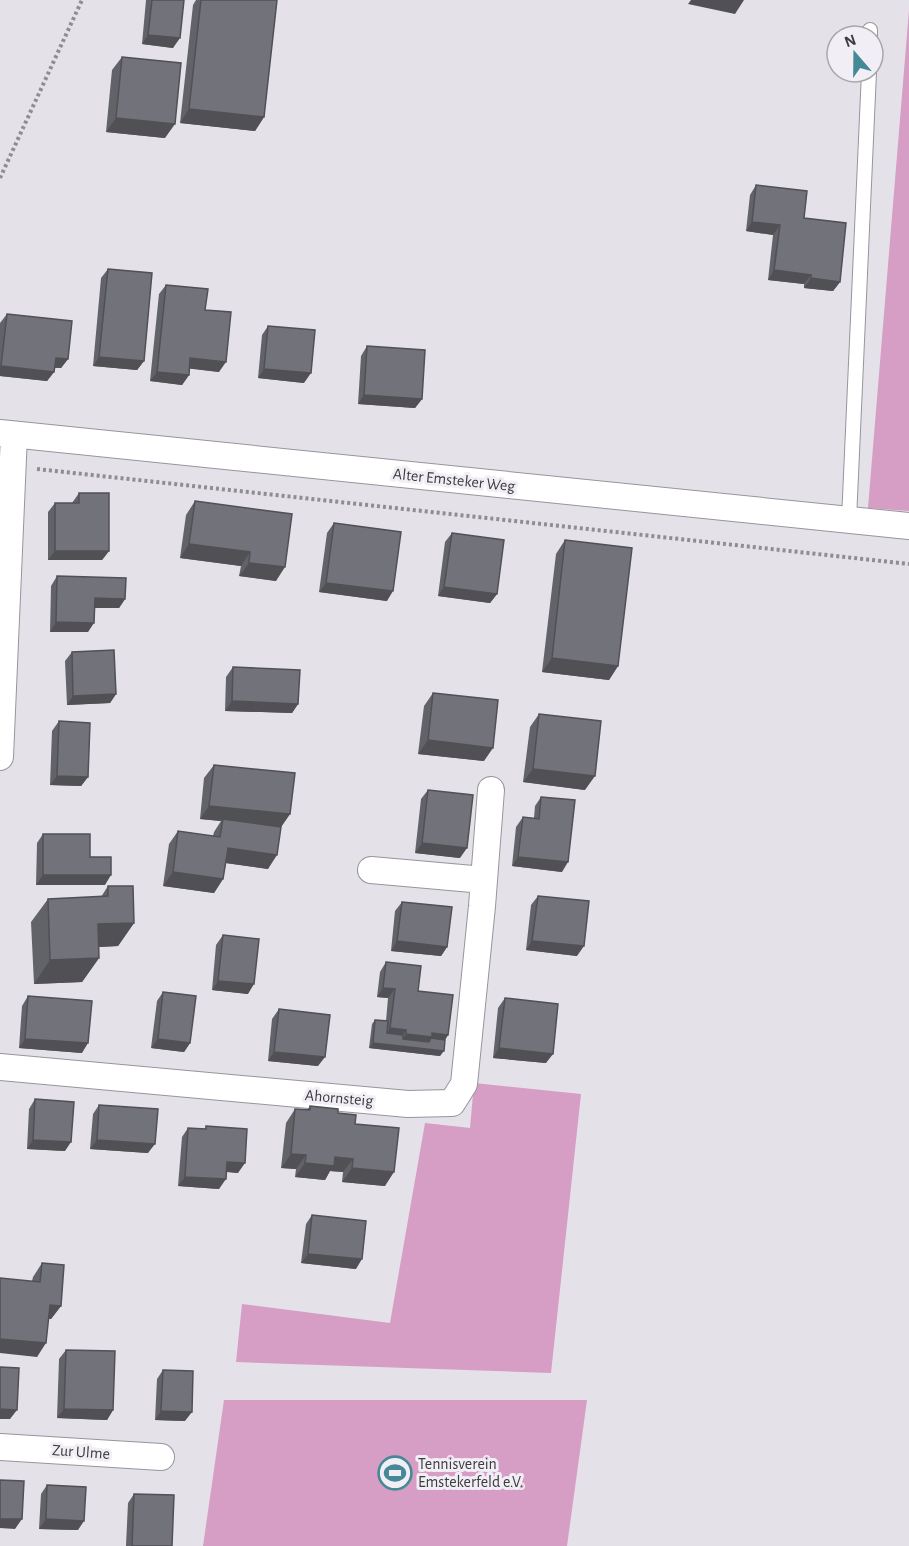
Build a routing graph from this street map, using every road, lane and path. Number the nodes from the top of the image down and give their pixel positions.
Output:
1 (82, 0) edge
2 (867, 84) edge
3 (0, 178) edge
4 (7, 434) edge
5 (13, 467) junction
6 (849, 520) junction
7 (909, 526) edge
8 (909, 564) edge
9 (0, 742) edge
10 (491, 790) dead end
11 (371, 870) dead end
12 (484, 879) junction
13 (0, 1067) edge
14 (0, 1447) edge
15 (161, 1457) dead end

1 - 3 path
2 - 6 lane
4 - 5 street
4 - 6 street, Alter Emsteker Weg
5 - 8 path
5 - 9 street
6 - 7 street, Alter Emsteker Weg
10 - 12 street, Ahornsteig
11 - 12 street
12 - 13 street, Ahornsteig
14 - 15 street, Zur Ulme

